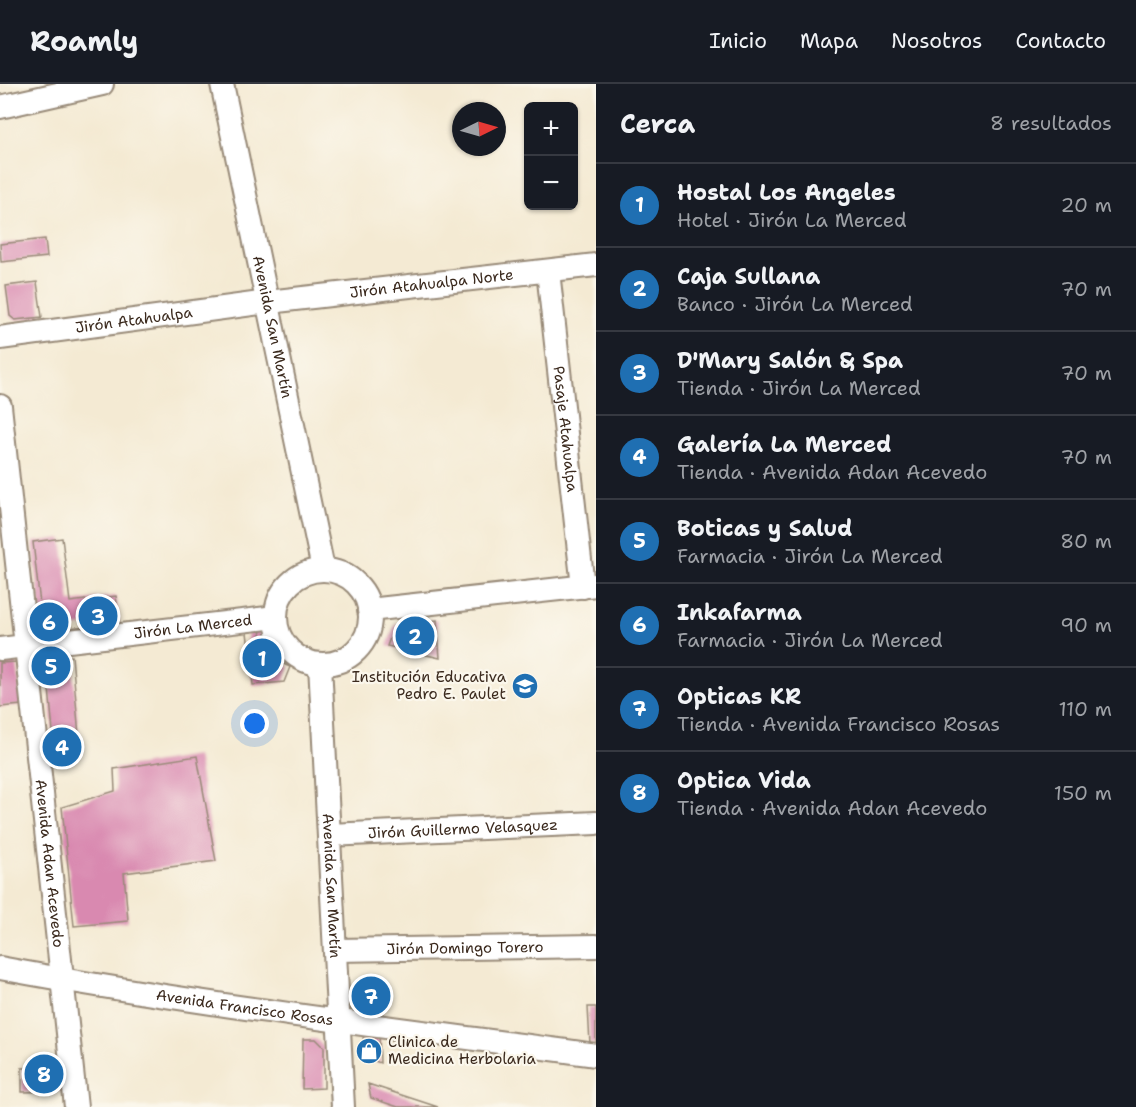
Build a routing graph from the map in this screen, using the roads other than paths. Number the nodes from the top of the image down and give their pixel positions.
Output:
1 (102, 84) edge
2 (222, 84) edge
3 (0, 107) edge
4 (596, 265) edge
5 (548, 271) junction
6 (268, 302) junction
7 (0, 338) edge
8 (0, 406) edge
9 (323, 569) junction
10 (590, 586) edge
11 (369, 610) junction
12 (276, 617) junction
13 (26, 646) junction
14 (0, 650) edge
15 (320, 664) junction
16 (596, 823) edge
17 (329, 836) junction
18 (596, 945) edge
19 (335, 950) junction
20 (0, 968) edge
21 (63, 980) junction
22 (339, 1021) junction
23 (596, 1055) edge
24 (76, 1107) edge
25 (343, 1107) edge

1 - 3 street
2 - 6 street, Avenida San Martín
4 - 5 street, Jirón Atahualpa Norte
5 - 6 street, Jirón Atahualpa Norte
5 - 10 street, Pasaje Atahualpa
6 - 7 street, Jirón Atahualpa
6 - 9 street, Avenida San Martín
8 - 13 street, Avenida Adan Acevedo
9 - 11 street
9 - 12 street
10 - 11 street
11 - 15 street
12 - 13 street, Jirón La Merced
12 - 15 street
13 - 14 street, Jirón La Merced
13 - 21 street, Avenida Adan Acevedo
15 - 17 street, Avenida San Martín
16 - 17 street, Jirón Guillermo Velasquez
17 - 19 street, Avenida San Martín
18 - 19 street, Jirón Domingo Torero
19 - 22 street, Avenida San Martín
20 - 21 street, Avenida Francisco Rosas
21 - 22 street, Avenida Francisco Rosas
21 - 24 street, Avenida Adan Acevedo
22 - 23 street, Avenida Francisco Rosas
22 - 25 street, Avenida San Martín

